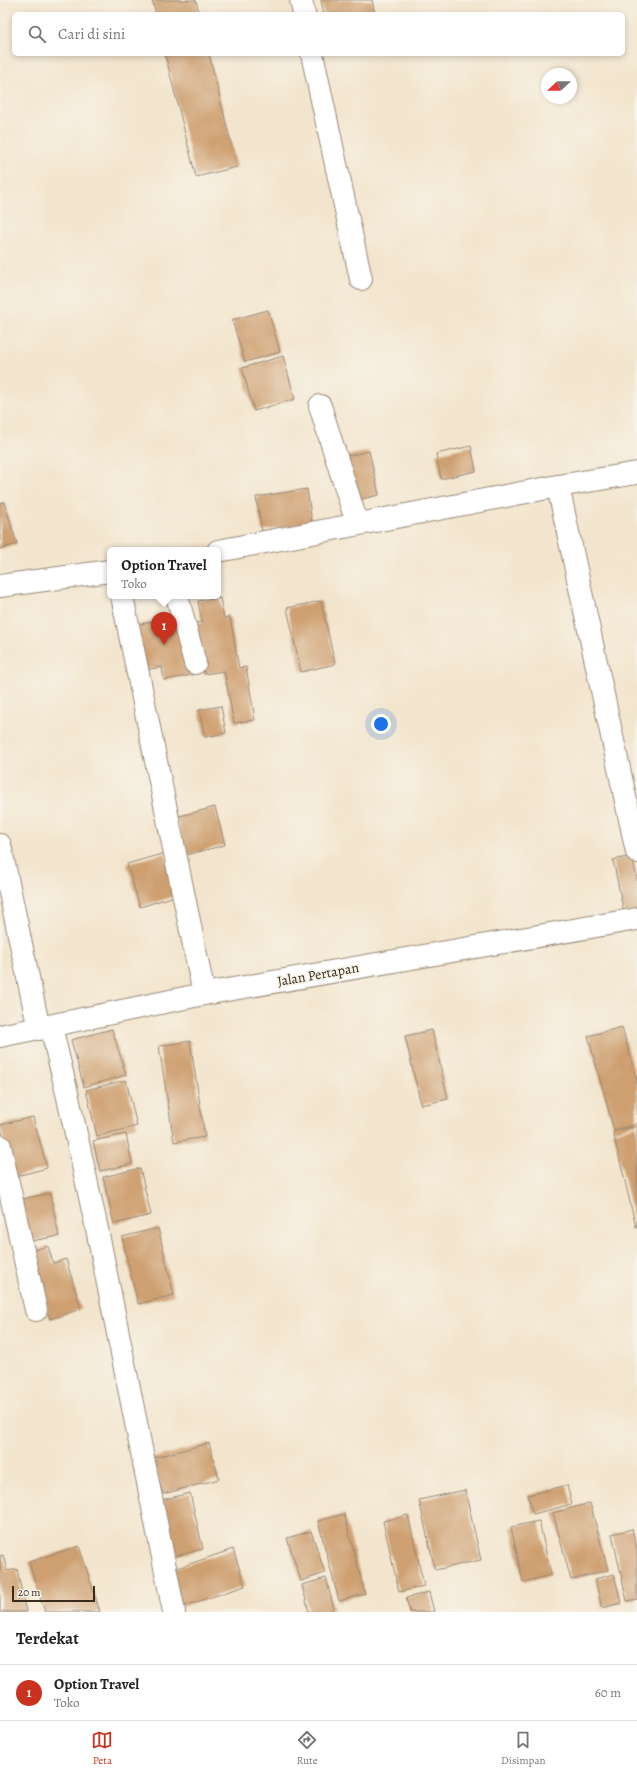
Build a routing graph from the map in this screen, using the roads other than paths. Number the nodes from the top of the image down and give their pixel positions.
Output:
1 (301, 0) edge
2 (304, 12) edge
3 (312, 56) edge
4 (361, 279) dead end
5 (320, 406) dead end
6 (637, 473) edge
7 (558, 486) junction
8 (357, 523) junction
9 (221, 550) edge
10 (107, 571) edge
11 (0, 586) edge
12 (123, 599) edge
13 (178, 599) edge
14 (194, 663) dead end
15 (0, 846) edge
16 (637, 852) edge
17 (637, 920) edge
18 (204, 994) junction
19 (45, 1028) junction
20 (0, 1036) edge
21 (0, 1146) edge
22 (36, 1310) dead end
23 (174, 1612) edge

1 - 2 street
3 - 4 street
5 - 8 street
6 - 7 street
7 - 8 street
7 - 16 street
8 - 9 street
10 - 11 street
12 - 18 street
13 - 14 street
15 - 19 street
17 - 18 street, Jalan Pertapan
18 - 19 street, Jalan Pertapan
19 - 20 street, Jalan Pertapan
19 - 23 street
21 - 22 street

